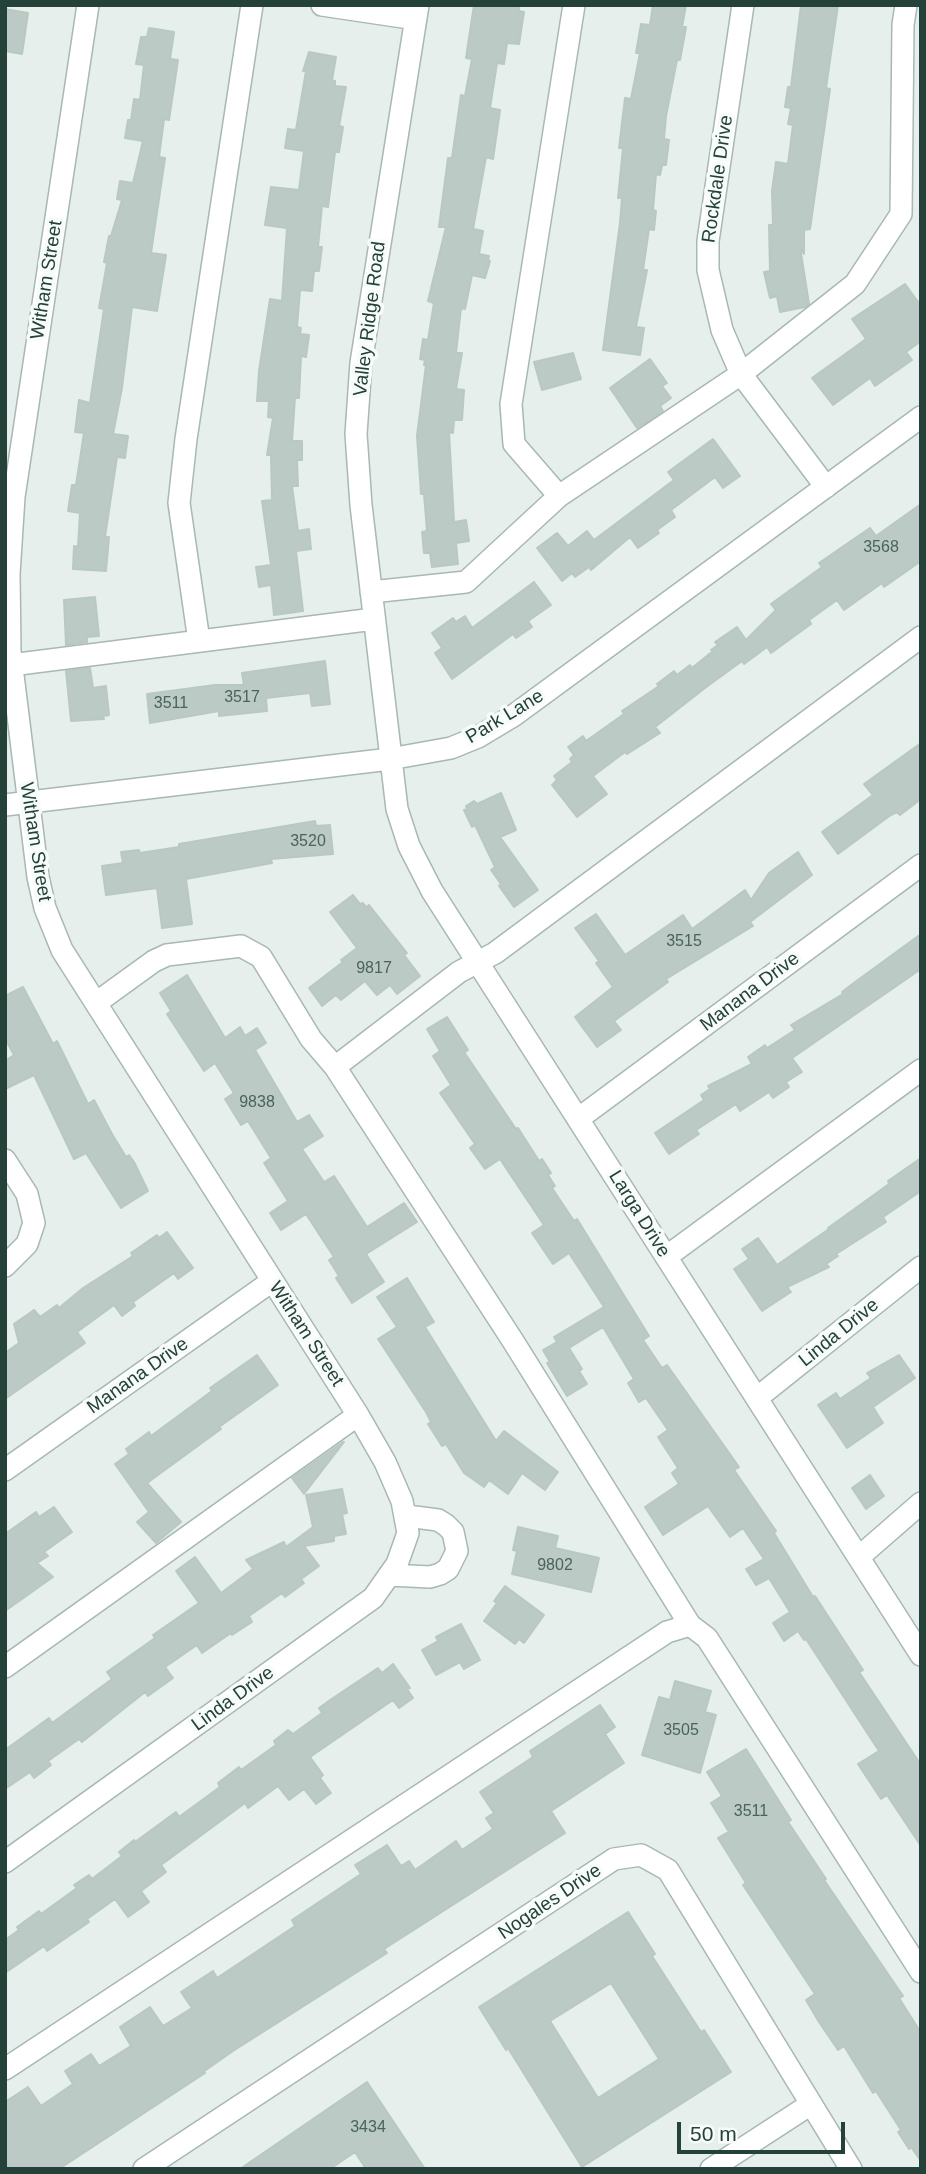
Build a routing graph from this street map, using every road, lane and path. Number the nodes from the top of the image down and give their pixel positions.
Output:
1 (88, 5) edge
2 (252, 5) edge
3 (322, 5) edge
4 (574, 5) edge
5 (743, 5) edge
6 (906, 5) edge
7 (417, 12) edge
8 (741, 373) junction
9 (921, 417) edge
10 (826, 487) junction
11 (559, 496) junction
12 (371, 592) junction
13 (374, 619) junction
14 (921, 637) edge
15 (199, 641) junction
16 (11, 665) junction
17 (390, 759) junction
18 (27, 802) junction
19 (5, 805) edge
20 (921, 865) edge
21 (477, 962) junction
22 (96, 1003) junction
23 (335, 1067) junction
24 (921, 1070) edge
25 (578, 1119) junction
26 (5, 1160) edge
27 (666, 1256) junction
28 (5, 1266) edge
29 (921, 1267) edge
30 (272, 1281) junction
31 (757, 1398) junction
32 (358, 1415) junction
33 (5, 1470) edge
34 (921, 1503) edge
35 (404, 1509) junction
36 (859, 1558) junction
37 (389, 1576) junction
38 (690, 1625) junction
39 (921, 1655) edge
40 (5, 1667) edge
41 (5, 1862) edge
42 (921, 1972) edge
43 (5, 2069) edge
44 (811, 2104) junction
45 (144, 2169) edge
46 (711, 2169) edge
47 (850, 2169) edge

1 - 16 street, Witham Street
2 - 15 street
3 - 7 street
4 - 11 street
5 - 8 street, Rockdale Drive
6 - 8 street
7 - 12 street, Valley Ridge Road
8 - 10 street, Rockdale Drive
8 - 11 street
9 - 10 street, Park Lane
10 - 17 street, Park Lane
11 - 12 street
12 - 13 street, Valley Ridge Road
13 - 15 street
13 - 17 street, Valley Ridge Road
14 - 21 street
15 - 16 street
16 - 18 street, Witham Street
17 - 18 street, Park Lane
17 - 21 street, Larga Drive
18 - 19 street, Park Lane
18 - 22 street, Witham Street
20 - 25 street, Manana Drive
21 - 23 street
21 - 25 street, Larga Drive
22 - 23 street
22 - 30 street, Witham Street
23 - 38 street
24 - 27 street
25 - 27 street, Larga Drive
26 - 28 street
27 - 31 street, Larga Drive
29 - 31 street, Linda Drive
30 - 32 street, Witham Street
30 - 33 street, Manana Drive
31 - 36 street, Larga Drive
32 - 35 street, Witham Street
32 - 40 street
34 - 36 street
35 - 37 street, Linda Drive
35 - 37 street
36 - 39 street, Larga Drive
37 - 41 street, Linda Drive
38 - 42 street
38 - 43 street
44 - 45 street, Nogales Drive
44 - 46 street
44 - 47 street, Nogales Drive

